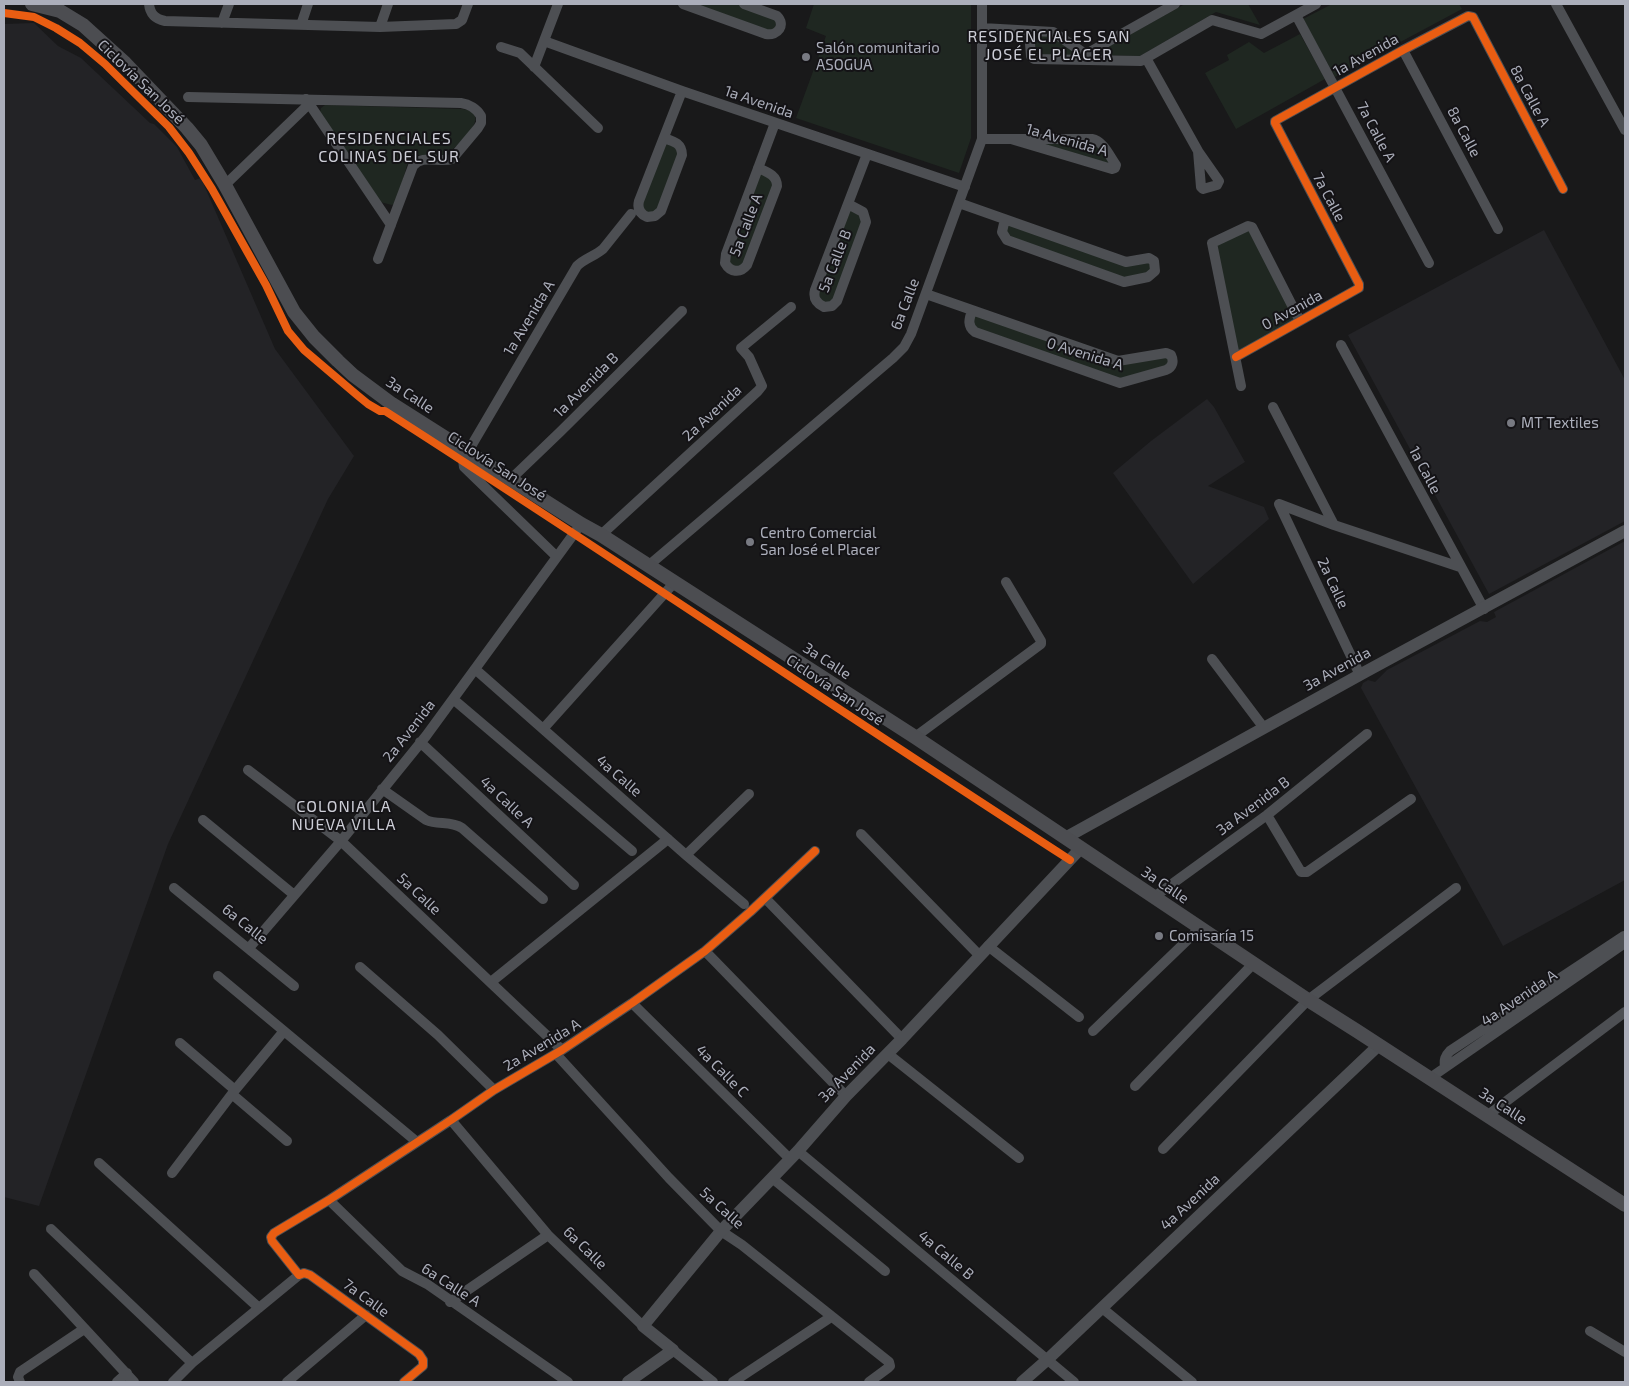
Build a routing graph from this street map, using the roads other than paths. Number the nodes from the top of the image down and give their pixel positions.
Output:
1 (32, 4) edge
2 (228, 4) edge
3 (308, 4) edge
4 (388, 4) edge
5 (468, 4) edge
6 (558, 4) edge
7 (683, 4) edge
8 (744, 4) edge
9 (982, 4) edge
10 (1175, 4) edge
11 (1316, 4) edge
12 (1556, 4) edge
13 (150, 8) edge
14 (1296, 15) junction
15 (1473, 17) joint
16 (222, 23) junction
17 (301, 25) junction
18 (380, 27) junction
19 (982, 28) junction
20 (1029, 31) junction
21 (544, 41) junction
22 (501, 47) dead end
23 (1403, 50) junction
24 (1090, 57) junction
25 (1146, 58) junction
26 (534, 67) junction
27 (1335, 87) junction
28 (682, 91) junction
29 (188, 96) dead end
30 (307, 102) junction
31 (775, 123) junction
32 (1275, 123) joint
33 (598, 128) dead end
34 (1625, 130) edge
35 (664, 138) junction
36 (982, 139) junction
37 (1011, 139) junction
38 (1198, 151) dead end
39 (867, 154) junction
40 (758, 168) junction
41 (225, 185) junction
42 (965, 187) junction
43 (1563, 189) dead end
44 (374, 200) junction
45 (959, 203) junction
46 (398, 204) junction
47 (848, 204) junction
48 (631, 214) dead end
49 (1005, 219) junction
50 (391, 225) junction
51 (1498, 228) dead end
52 (378, 259) dead end
53 (1429, 263) dead end
54 (1359, 284) joint
55 (926, 294) junction
56 (791, 307) dead end
57 (972, 310) junction
58 (682, 311) dead end
59 (1300, 321) junction
60 (1341, 345) dead end
61 (1236, 357) junction
62 (1241, 386) dead end
63 (1273, 407) dead end
64 (468, 451) junction
65 (511, 479) junction
66 (581, 524) junction
67 (1334, 525) junction
68 (1625, 531) edge
69 (601, 535) junction
70 (557, 557) junction
71 (648, 566) junction
72 (1460, 567) junction
73 (1006, 582) dead end
74 (674, 583) junction
75 (1484, 609) junction
76 (1212, 660) dead end
77 (475, 669) junction
78 (1360, 675) junction
79 (453, 699) junction
80 (1264, 728) junction
81 (543, 729) junction
82 (1367, 734) dead end
83 (915, 737) junction
84 (420, 742) junction
85 (248, 770) dead end
86 (382, 789) junction
87 (749, 794) dead end
88 (1411, 799) dead end
89 (1268, 815) junction
90 (203, 820) dead end
91 (861, 834) dead end
92 (1065, 838) junction
93 (668, 839) junction
94 (341, 841) junction
95 (1081, 848) junction
96 (632, 851) dead end
97 (815, 851) dead end
98 (686, 855) junction
99 (574, 885) dead end
100 (174, 888) dead end
101 (1456, 888) dead end
102 (294, 894) junction
103 (765, 898) junction
104 (1154, 898) junction
105 (543, 899) dead end
106 (744, 904) dead end
107 (1200, 928) junction
108 (1625, 940) edge
109 (249, 948) junction
110 (705, 951) junction
111 (984, 951) junction
112 (1254, 963) junction
113 (360, 967) dead end
114 (218, 976) dead end
115 (491, 982) junction
116 (294, 986) dead end
117 (1308, 1000) junction
118 (632, 1004) junction
119 (1625, 1012) edge
120 (1078, 1017) dead end
121 (284, 1031) junction
122 (1093, 1031) dead end
123 (902, 1039) junction
124 (180, 1042) dead end
125 (1379, 1045) junction
126 (559, 1052) junction
127 (888, 1054) junction
128 (1430, 1078) junction
129 (1135, 1086) dead end
130 (494, 1090) junction
131 (234, 1093) junction
132 (846, 1096) junction
133 (1488, 1116) junction
134 (451, 1120) junction
135 (287, 1141) dead end
136 (418, 1142) junction
137 (1163, 1149) dead end
138 (794, 1155) junction
139 (1019, 1158) dead end
140 (99, 1163) dead end
141 (172, 1173) dead end
142 (772, 1178) junction
143 (329, 1200) junction
144 (1625, 1205) edge
145 (51, 1229) dead end
146 (721, 1231) junction
147 (548, 1235) junction
148 (885, 1270) dead end
149 (34, 1274) dead end
150 (299, 1275) junction
151 (450, 1302) junction
152 (259, 1308) junction
153 (1102, 1308) junction
154 (366, 1315) junction
155 (831, 1317) junction
156 (644, 1326) junction
157 (84, 1329) junction
158 (1590, 1331) dead end
159 (674, 1350) junction
160 (1625, 1352) edge
161 (1047, 1360) junction
162 (192, 1363) junction
163 (127, 1374) junction
164 (179, 1380) edge
165 (20, 1382) edge
166 (117, 1382) edge
167 (134, 1382) edge
168 (287, 1382) edge
169 (404, 1382) edge
170 (568, 1382) edge
171 (628, 1382) edge
172 (713, 1382) edge
173 (733, 1382) edge
174 (869, 1382) edge
175 (1022, 1382) edge
176 (1074, 1382) edge
177 (1192, 1382) edge

1 - 41 main road, 3a Calle
2 - 16 street
3 - 17 street
4 - 18 street
5 - 18 street
6 - 21 street
7 - 8 street
9 - 19 street, 6a Calle
10 - 24 street
11 - 14 street
12 - 34 street
13 - 16 street
14 - 25 street
14 - 27 street, 7a Calle A
15 - 23 street, 1a Avenida
15 - 43 street, 8a Calle A
16 - 17 street
17 - 18 street
19 - 20 street
19 - 36 street, 6a Calle
20 - 24 street
20 - 24 street
21 - 26 street
21 - 28 street, 1a Avenida
22 - 26 street
23 - 27 street, 1a Avenida
23 - 51 street, 8a Calle
24 - 25 street
25 - 38 street
26 - 33 street
27 - 32 street, 1a Avenida
27 - 53 street, 7a Calle A
28 - 31 street, 1a Avenida
28 - 35 street
29 - 30 street
30 - 41 street
30 - 44 street
30 - 46 street
31 - 39 street, 1a Avenida
31 - 40 street, 5a Calle A
32 - 54 street, 7a Calle
35 - 35 street
36 - 37 street, 1a Avenida A
36 - 42 street, 6a Calle
37 - 37 street, 1a Avenida A
39 - 42 street, 1a Avenida
39 - 47 street, 5a Calle B
40 - 40 street, 5a Calle A
41 - 64 main road, 3a Calle
42 - 45 street, 6a Calle
44 - 46 street
44 - 50 street
45 - 49 street
45 - 55 street, 6a Calle
46 - 50 street
47 - 47 street, 5a Calle B
48 - 64 street, 1a Avenida A
49 - 49 street
50 - 52 street
54 - 59 street, 0 Avenida
55 - 57 street, 0 Avenida A
55 - 71 street, 6a Calle
56 - 69 street, 2a Avenida
57 - 57 street, 0 Avenida A
58 - 65 street, 1a Avenida B
59 - 61 street, 0 Avenida
59 - 61 street
60 - 72 street, 1a Calle
61 - 62 street
63 - 67 street
64 - 65 main road, 3a Calle
64 - 70 street
65 - 66 main road, 3a Calle
66 - 69 main road, 3a Calle
66 - 70 street, 2a Avenida
67 - 72 street
67 - 78 street, 2a Calle
68 - 75 street, 3a Avenida
69 - 71 main road, 3a Calle
70 - 77 street, 2a Avenida
71 - 74 main road, 3a Calle
72 - 75 street, 1a Calle
73 - 83 street
74 - 81 street
74 - 83 main road, 3a Calle
75 - 78 street, 3a Avenida
76 - 80 street
77 - 79 street, 2a Avenida
77 - 81 street, 4a Calle
78 - 80 street, 3a Avenida
79 - 84 street, 2a Avenida
79 - 96 street
80 - 92 street, 3a Avenida
81 - 93 street, 4a Calle
82 - 89 street, 3a Avenida B
83 - 92 main road, 3a Calle
84 - 86 street, 2a Avenida
84 - 99 street, 4a Calle A
85 - 94 street, 5a Calle
86 - 94 street, 2a Avenida
86 - 105 street
87 - 98 street
88 - 89 street
89 - 104 street, 3a Avenida B
90 - 102 street
91 - 111 street
92 - 95 main road, 3a Calle
93 - 98 street, 4a Calle
93 - 115 street
94 - 102 street, 2a Avenida
94 - 115 street, 5a Calle
95 - 104 main road, 3a Calle
95 - 111 street, 3a Avenida
97 - 103 street, 2a Avenida A
98 - 106 street, 4a Calle
100 - 109 street, 6a Calle
101 - 117 street
102 - 109 street, 2a Avenida
103 - 110 street, 2a Avenida A
103 - 123 street
104 - 107 main road, 3a Calle
107 - 112 main road, 3a Calle
107 - 122 street
108 - 128 street, 4a Avenida A
109 - 116 street, 6a Calle
110 - 118 street, 2a Avenida A
110 - 132 street
111 - 120 street
111 - 123 street, 3a Avenida
112 - 117 main road, 3a Calle
112 - 129 street
113 - 130 street
114 - 121 street
115 - 126 street, 5a Calle
117 - 125 main road, 3a Calle
117 - 137 street
118 - 126 street, 2a Avenida A
118 - 138 street, 4a Calle C
119 - 133 street
121 - 131 street
121 - 136 street
123 - 127 street, 3a Avenida
124 - 131 street
125 - 128 main road, 3a Calle
125 - 153 street, 4a Avenida
126 - 130 street, 2a Avenida A
126 - 146 street, 5a Calle
127 - 132 street, 3a Avenida
127 - 139 street
128 - 133 main road, 3a Calle
130 - 134 street, 2a Avenida A
131 - 135 street
131 - 141 street
132 - 138 street, 3a Avenida
133 - 144 main road, 3a Calle
134 - 136 street, 2a Avenida A
134 - 147 street, 6a Calle
136 - 143 street, 2a Avenida A
138 - 142 street, 3a Avenida
138 - 161 street, 4a Calle B
140 - 152 street
142 - 146 street, 3a Avenida
142 - 148 street
143 - 150 street, 2a Avenida A
143 - 151 street, 6a Calle A
145 - 162 street
146 - 155 street, 5a Calle
146 - 156 street, 3a Avenida
147 - 151 street
147 - 156 street, 6a Calle
149 - 157 street
150 - 152 street
150 - 154 street, 7a Calle
151 - 170 street, 6a Calle A
152 - 162 street
153 - 161 street, 4a Avenida
153 - 177 street
154 - 168 street
154 - 169 street, 7a Calle
155 - 173 street
155 - 174 street, 5a Calle
156 - 159 street, 6a Calle
157 - 163 street
157 - 165 street
158 - 160 street
159 - 171 street
159 - 172 street, 6a Calle
161 - 175 street, 4a Avenida
161 - 176 street, 4a Calle B
162 - 164 street
163 - 166 street
163 - 167 street

